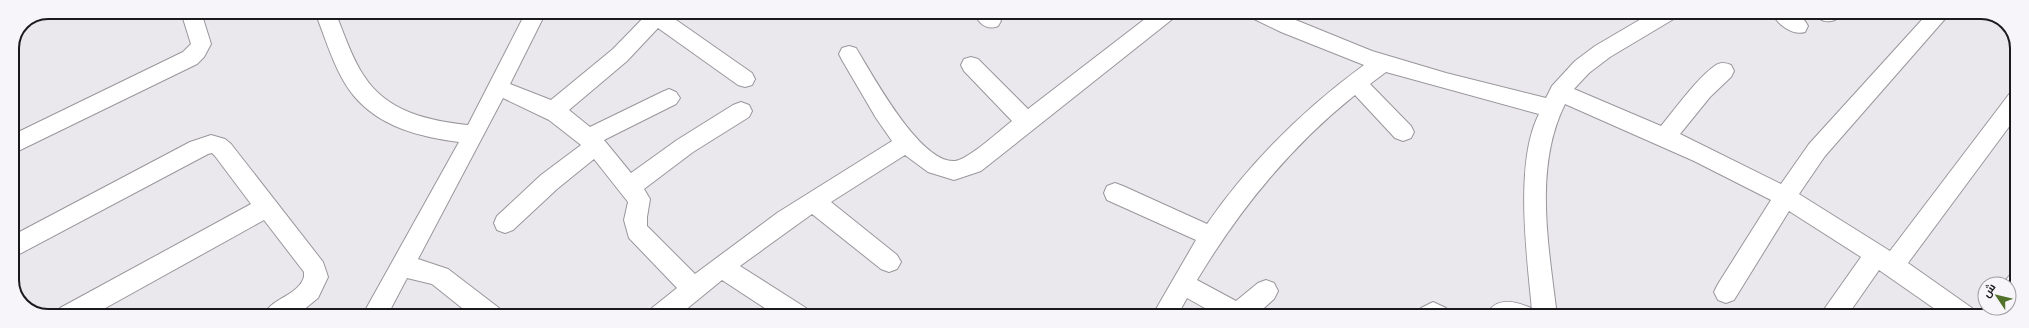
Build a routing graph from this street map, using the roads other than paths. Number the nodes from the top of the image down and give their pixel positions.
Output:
1 (192, 19) edge
2 (328, 19) edge
3 (532, 19) edge
4 (655, 19) edge
5 (664, 19) edge
6 (1149, 19) edge
7 (1272, 19) edge
8 (1658, 19) edge
9 (1790, 19) edge
10 (1935, 19) edge
11 (1798, 26) dead end
12 (849, 54) dead end
13 (1382, 63) junction
14 (971, 65) dead end
15 (1724, 71) dead end
16 (744, 79) dead end
17 (1356, 82) junction
18 (497, 88) junction
19 (669, 98) dead end
20 (1555, 100) junction
21 (2010, 107) edge
22 (553, 111) junction
23 (741, 111) dead end
24 (1027, 122) junction
25 (1403, 132) dead end
26 (474, 134) junction
27 (1665, 136) junction
28 (19, 142) edge
29 (592, 142) junction
30 (907, 143) junction
31 (629, 187) junction
32 (1115, 193) dead end
33 (1785, 197) junction
34 (813, 201) junction
35 (268, 206) junction
36 (505, 223) dead end
37 (1212, 237) junction
38 (19, 244) edge
39 (1884, 260) junction
40 (889, 262) dead end
41 (401, 267) junction
42 (721, 267) junction
43 (1182, 284) junction
44 (694, 289) junction
45 (1266, 290) dead end
46 (1726, 292) dead end
47 (81, 309) edge
48 (285, 309) edge
49 (378, 309) edge
50 (482, 309) edge
51 (669, 309) edge
52 (787, 309) edge
53 (1168, 309) edge
54 (1227, 309) edge
55 (1246, 309) edge
56 (1544, 309) edge
57 (1839, 309) edge
58 (1954, 309) edge

1 - 28 street
2 - 26 street
3 - 18 street
4 - 22 street
5 - 16 street
6 - 24 street
7 - 13 street
8 - 20 street
9 - 11 street
10 - 33 street
12 - 30 street
13 - 17 street
13 - 20 street
14 - 24 street
15 - 27 street
17 - 25 street
17 - 37 street
18 - 22 street
18 - 26 street
19 - 29 street
20 - 27 street
20 - 56 street
21 - 39 street
22 - 29 street
23 - 31 street
24 - 30 street
26 - 41 street
27 - 33 street
29 - 31 street
29 - 36 street
30 - 34 street
31 - 44 street
32 - 37 street
33 - 39 street
33 - 46 street
34 - 40 street
34 - 42 street
35 - 38 street
35 - 47 street
35 - 48 street
37 - 43 street
39 - 57 street
39 - 58 street
41 - 49 street
41 - 50 street
42 - 44 street
42 - 52 street
43 - 53 street
43 - 54 street
44 - 51 street
45 - 55 street

